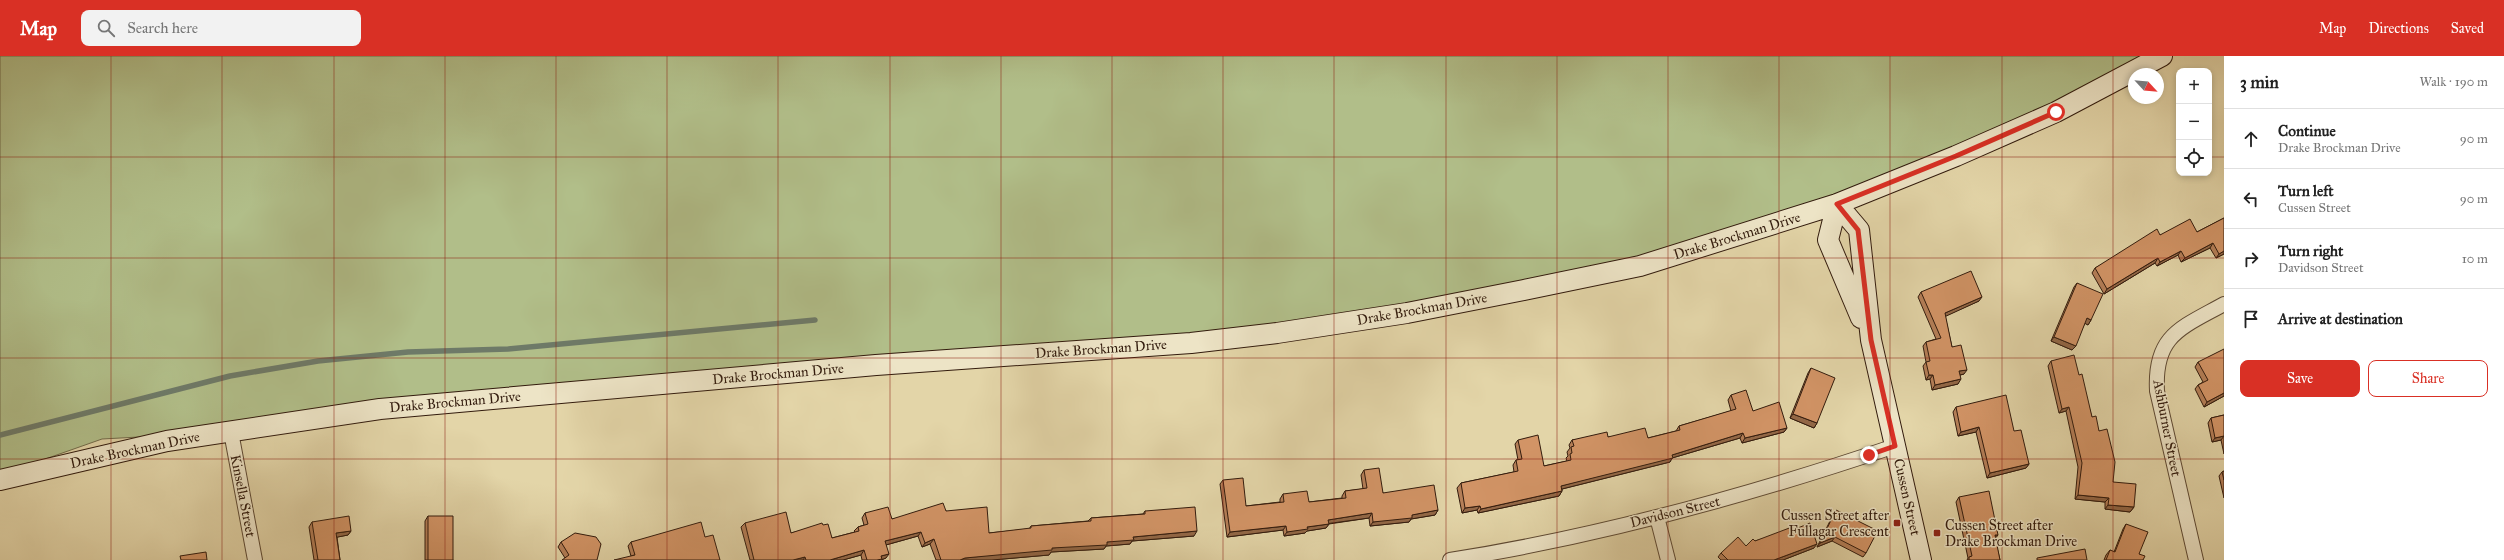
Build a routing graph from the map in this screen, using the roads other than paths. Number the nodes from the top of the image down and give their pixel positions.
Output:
1 (2162, 56) edge
2 (1837, 204) junction
3 (2224, 304) edge
4 (1871, 340) junction
5 (231, 432) junction
6 (1895, 446) junction
7 (0, 480) edge
8 (1657, 517) junction
9 (255, 560) edge
10 (1450, 560) edge
11 (1668, 560) edge
12 (1921, 560) edge
13 (2196, 560) edge

1 - 2 main road, Drake Brockman Drive
2 - 4 main road, Cussen Street
2 - 4 main road, Cussen Street
2 - 5 main road, Drake Brockman Drive
3 - 13 street, Ashburner Street
4 - 6 main road, Cussen Street
5 - 7 main road, Drake Brockman Drive
5 - 9 street, Kinsella Street
6 - 8 street, Davidson Street
6 - 12 main road, Cussen Street
8 - 10 street, Davidson Street
8 - 11 street

